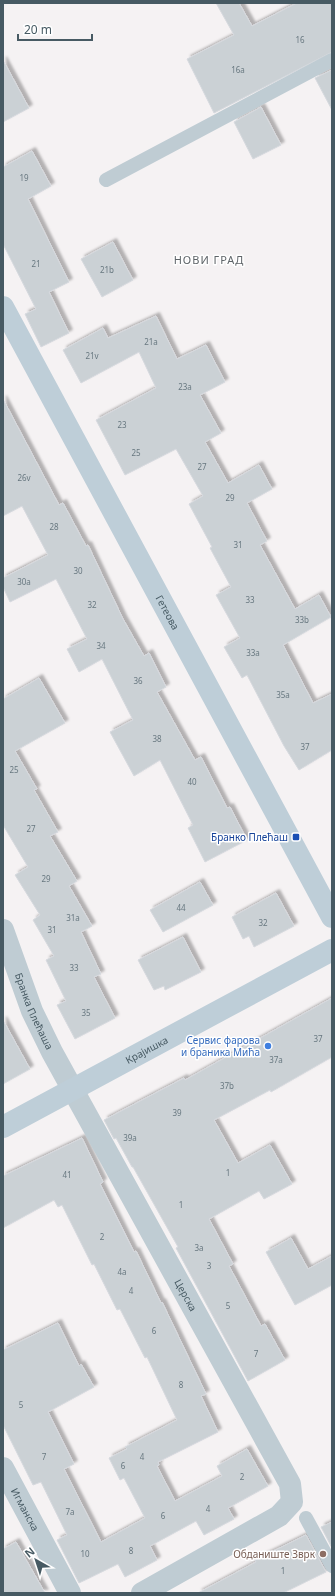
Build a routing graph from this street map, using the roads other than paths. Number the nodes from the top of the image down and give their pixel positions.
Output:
1 (332, 60) edge
2 (106, 180) dead end
3 (3, 307) edge
4 (332, 917) edge
5 (3, 930) edge
6 (332, 950) edge
7 (72, 1089) junction
8 (3, 1127) edge
9 (3, 1468) edge
10 (299, 1510) junction
11 (332, 1566) edge
12 (70, 1593) edge
13 (142, 1593) edge

1 - 2 lane
3 - 4 main road, Гетеова
5 - 7 street, Бранка Плећаша
6 - 7 main road, Крајишка
7 - 8 main road, Крајишка
7 - 10 street, Церска
9 - 12 street, Игманска
10 - 11 lane
10 - 13 street

